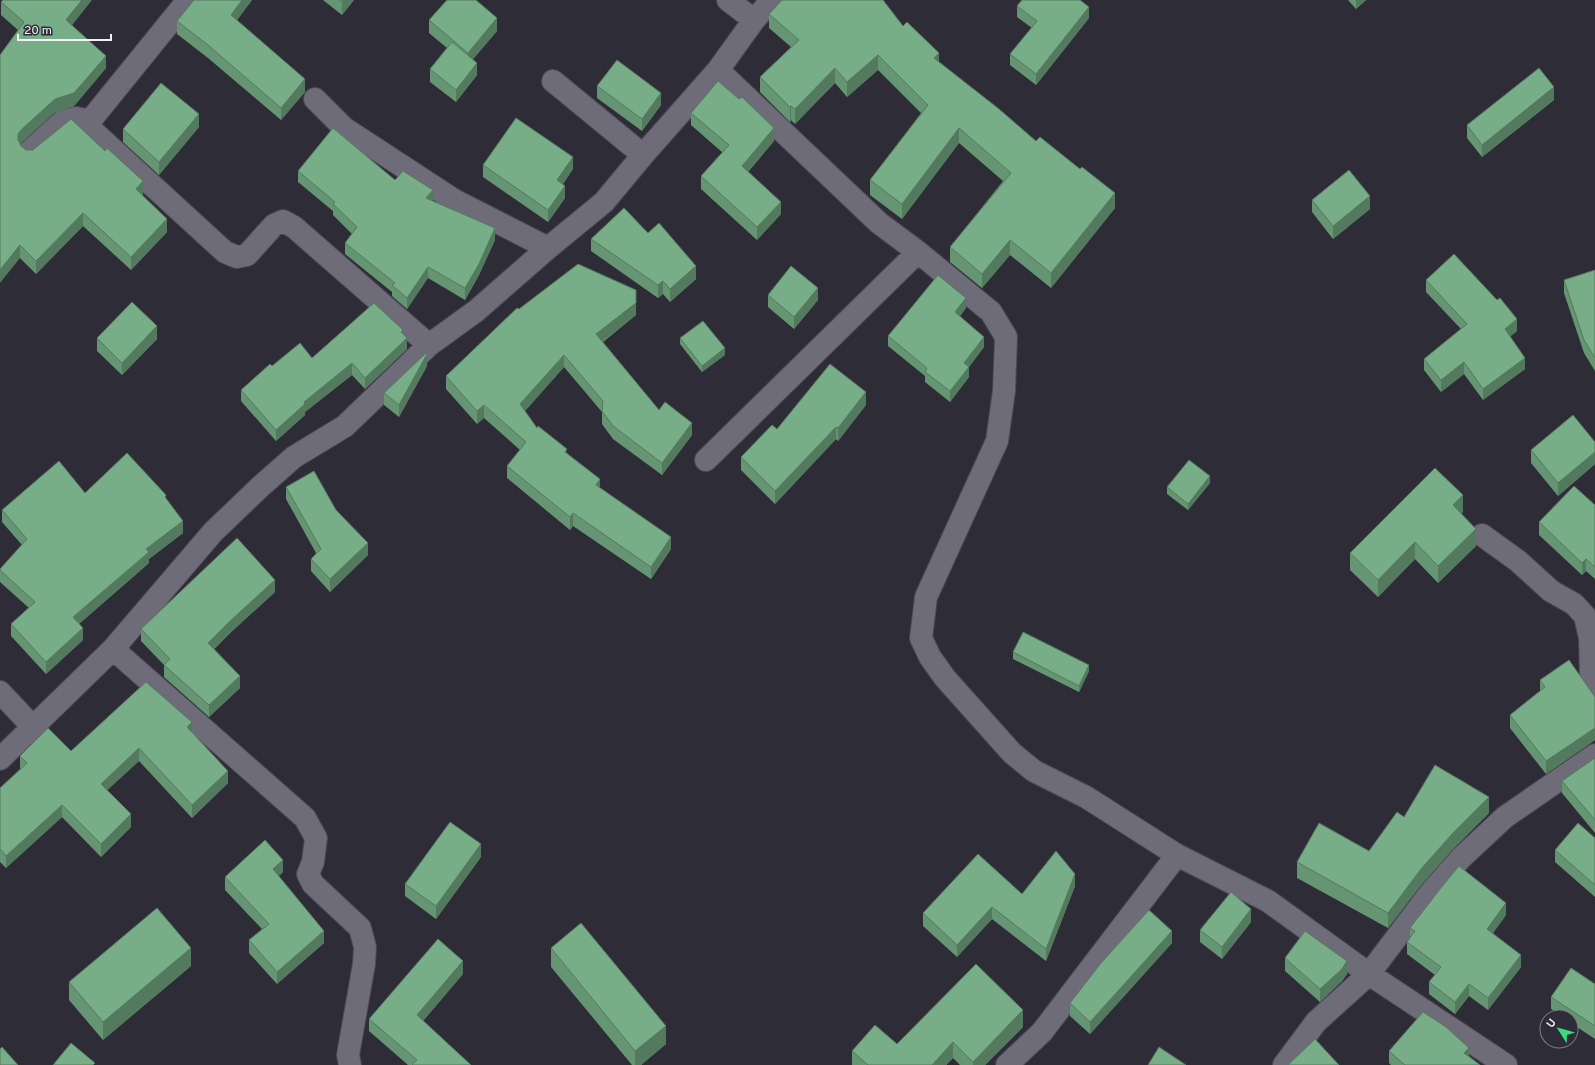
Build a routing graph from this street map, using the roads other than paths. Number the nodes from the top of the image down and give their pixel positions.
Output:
1 (188, 0) edge
2 (728, 0) edge
3 (772, 0) edge
4 (754, 20) junction
5 (718, 70) junction
6 (553, 81) dead end
7 (315, 100) dead end
8 (90, 121) junction
9 (30, 151) edge
10 (643, 155) junction
11 (548, 248) junction
12 (918, 252) junction
13 (429, 345) junction
14 (706, 460) dead end
15 (1482, 536) dead end
16 (113, 649) junction
17 (1595, 685) edge
18 (0, 692) edge
19 (32, 726) junction
20 (1595, 755) edge
21 (0, 759) edge
22 (1177, 855) junction
23 (1368, 974) junction
24 (350, 1065) edge
25 (1007, 1065) edge
26 (1284, 1065) edge
27 (1506, 1065) edge

1 - 8 street
2 - 4 street
3 - 4 street
4 - 5 street
5 - 10 street
5 - 12 street
6 - 10 street
7 - 11 street
8 - 9 street
8 - 13 street
10 - 11 street
11 - 13 street
12 - 14 street
12 - 22 street
13 - 16 street
15 - 17 street
16 - 19 street
16 - 24 street
18 - 19 street
19 - 21 street
20 - 23 street
22 - 23 street
22 - 25 street
23 - 26 street
23 - 27 street

